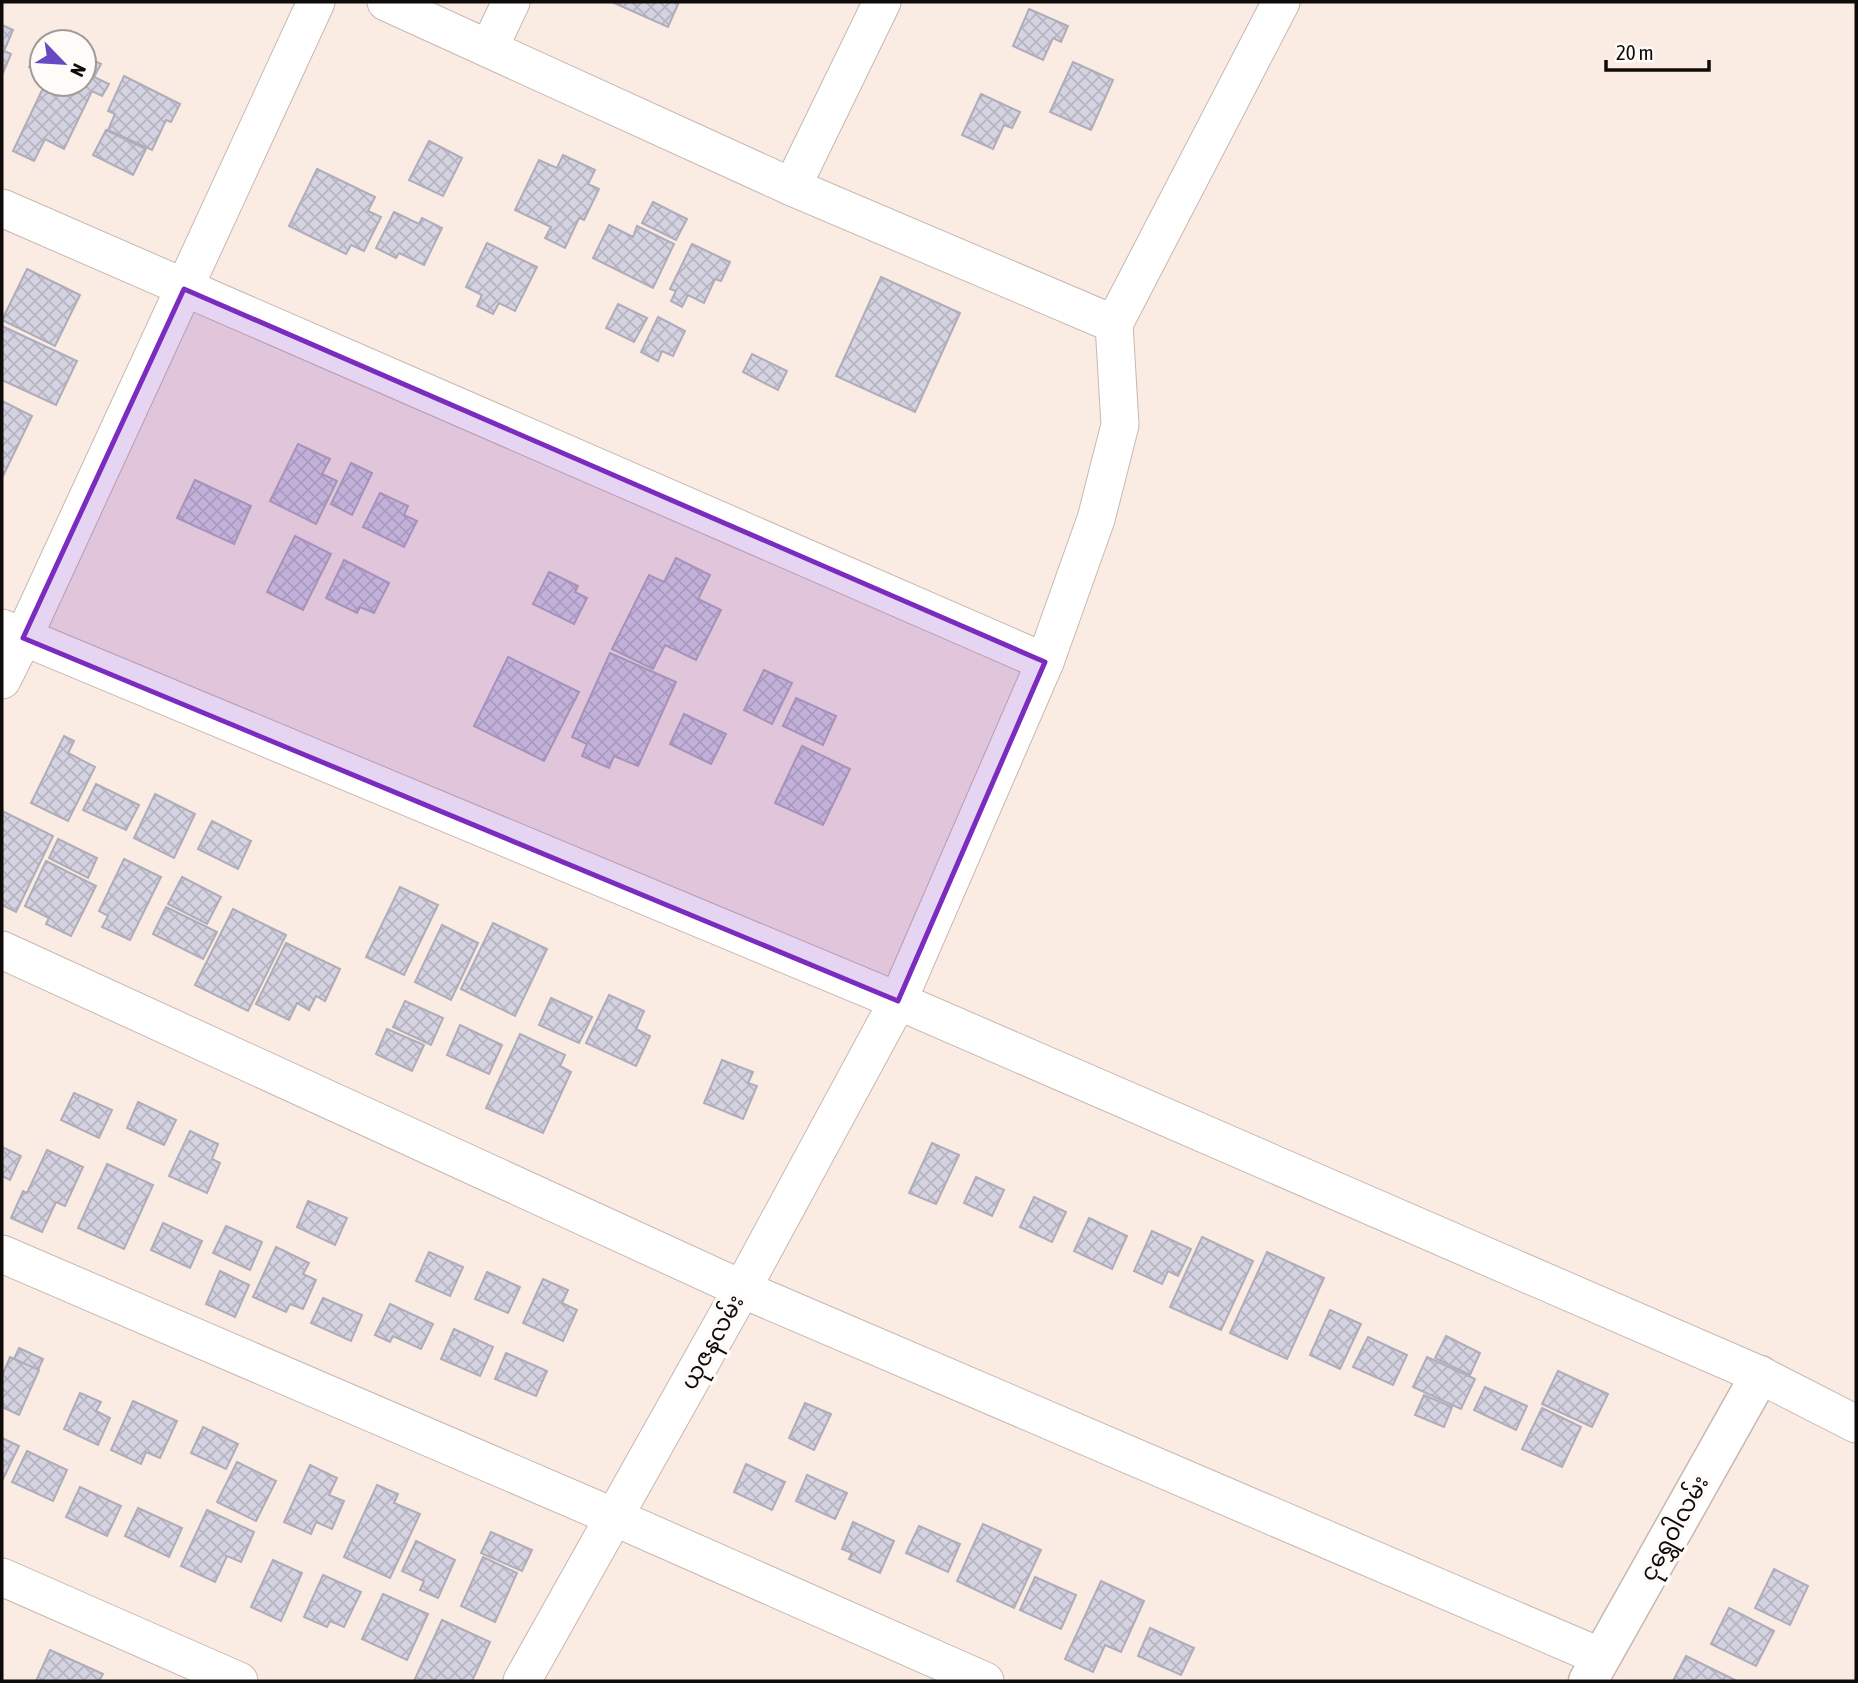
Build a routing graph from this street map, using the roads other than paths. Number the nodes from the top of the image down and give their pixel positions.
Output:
1 (316, 2) edge
2 (386, 2) edge
3 (511, 2) edge
4 (882, 2) edge
5 (1281, 2) edge
6 (489, 48) junction
7 (792, 187) junction
8 (2, 208) edge
9 (184, 289) junction
10 (1114, 324) junction
11 (13, 633) edge
12 (1045, 662) junction
13 (2, 680) edge
14 (2, 950) edge
15 (898, 1001) junction
16 (2, 1254) edge
17 (742, 1289) junction
18 (1760, 1375) junction
19 (1856, 1424) edge
20 (614, 1517) junction
21 (2, 1577) edge
22 (1595, 1669) edge
23 (188, 1672) edge
24 (239, 1681) edge
25 (522, 1681) edge
26 (985, 1681) edge

1 - 9 street
2 - 6 street
3 - 6 street
4 - 7 street
5 - 10 street
6 - 7 street
7 - 10 street
8 - 9 street
9 - 11 street
9 - 12 street
10 - 12 street, ယုဇနလမ်း
11 - 13 street
11 - 15 street
12 - 15 street, ယုဇနလမ်း
14 - 17 street
15 - 17 street, ယုဇနလမ်း
15 - 18 street
16 - 20 street
17 - 20 street, ယုဇနလမ်း
17 - 22 street
18 - 19 street
18 - 22 street, ငုရွှေဝါလမ်း
20 - 25 street, ယုဇနလမ်း
20 - 26 street
21 - 23 street
23 - 24 street

